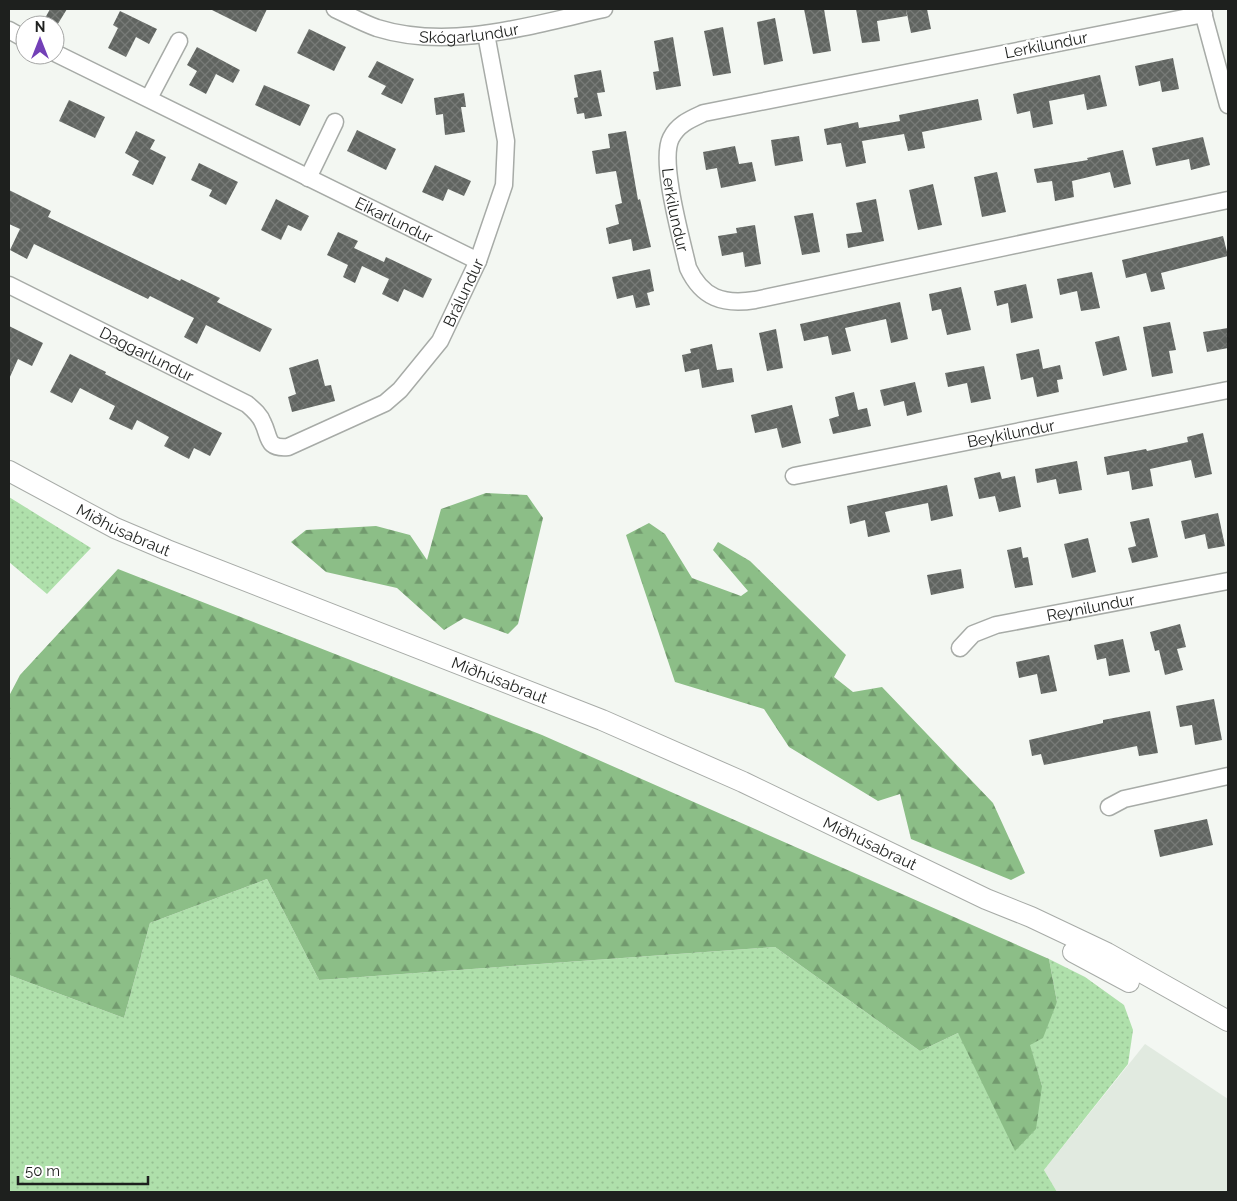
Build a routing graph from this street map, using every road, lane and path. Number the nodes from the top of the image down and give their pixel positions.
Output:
1 (335, 9) edge
2 (604, 9) edge
3 (1203, 11) edge
4 (486, 34) junction
5 (179, 40) dead end
6 (65, 58) edge
7 (149, 98) junction
8 (1228, 105) edge
9 (335, 122) dead end
10 (308, 178) junction
11 (1228, 200) edge
12 (478, 261) junction
13 (9, 285) edge
14 (1228, 390) edge
15 (267, 438) joint
16 (9, 471) edge
17 (794, 476) dead end
18 (1228, 581) edge
19 (960, 648) dead end
20 (1228, 776) edge
21 (1109, 807) dead end
22 (986, 899) junction
23 (1228, 1021) edge
24 (1228, 1035) edge

1 - 4 street, Skógarlundur
2 - 4 street, Skógarlundur
3 - 8 street
3 - 11 street, Lerkilundur
4 - 12 street, Brálundur
5 - 7 street
6 - 7 street, Eikarlundur
7 - 10 street, Eikarlundur
9 - 10 street
10 - 12 street, Eikarlundur
12 - 15 street, Brálundur
13 - 15 street, Daggarlundur
14 - 17 street, Beykilundur
16 - 22 street, Miðhúsabraut
18 - 19 street, Reynilundur
20 - 21 street
22 - 23 street, Miðhúsabraut
22 - 24 street, Miðhúsabraut

